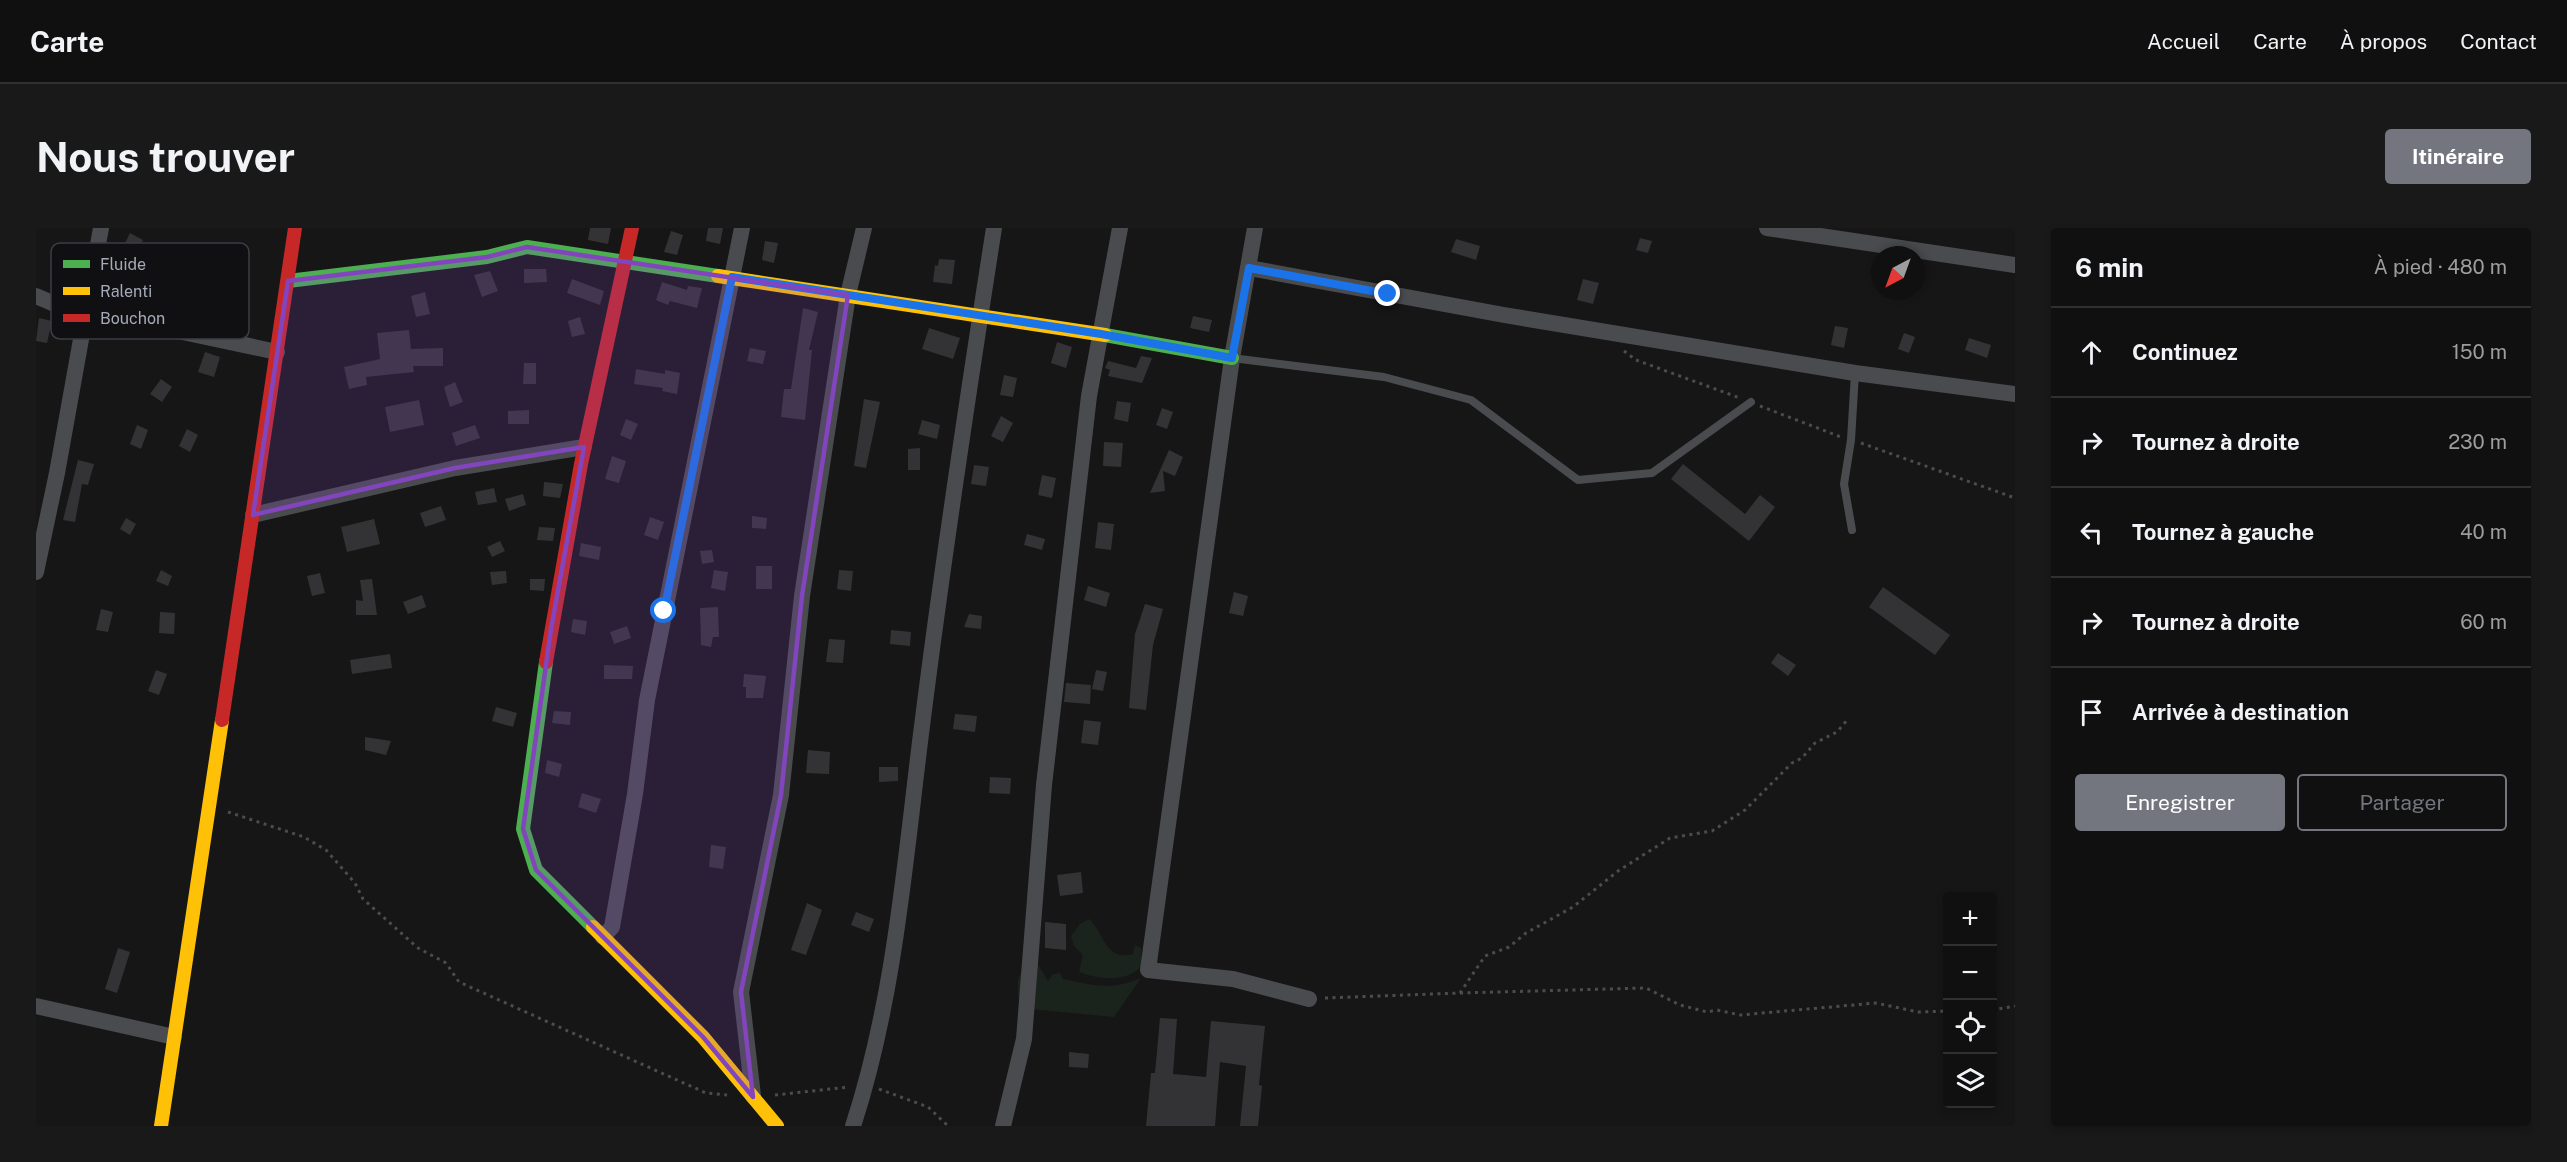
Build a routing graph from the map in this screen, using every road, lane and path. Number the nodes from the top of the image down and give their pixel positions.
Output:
1 (101, 228) edge
2 (295, 228) edge
3 (632, 228) edge
4 (742, 228) edge
5 (864, 228) edge
6 (994, 228) edge
7 (1120, 228) edge
8 (1255, 228) edge
9 (1767, 228) edge
10 (98, 243) edge
11 (625, 261) junction
12 (2015, 265) edge
13 (1249, 268) junction
14 (732, 277) junction
15 (288, 281) junction
16 (848, 295) junction
17 (36, 296) edge
18 (51, 302) edge
19 (981, 316) junction
20 (1601, 331) junction
21 (1101, 334) junction
22 (81, 339) edge
23 (216, 339) edge
24 (277, 352) junction
25 (1232, 358) junction
26 (1855, 373) junction
27 (2015, 394) edge
28 (1751, 402) junction
29 (1851, 440) junction
30 (584, 447) junction
31 (2015, 498) edge
32 (253, 515) junction
33 (1852, 530) dead end
34 (36, 572) edge
35 (1848, 718) dead end
36 (209, 806) junction
37 (603, 937) junction
38 (1460, 993) junction
39 (1309, 999) joint
40 (2015, 1005) edge
41 (36, 1006) edge
42 (1997, 1009) edge
43 (1943, 1011) edge
44 (174, 1037) junction
45 (867, 1084) junction
46 (753, 1097) junction
47 (161, 1126) edge
48 (777, 1126) edge
49 (854, 1126) edge
50 (948, 1126) edge
51 (1003, 1126) edge

1 - 10 street
2 - 15 main road
3 - 11 main road
4 - 14 street
5 - 16 street
6 - 19 street
7 - 21 street
8 - 13 street
9 - 12 street
11 - 14 main road
11 - 15 main road
11 - 30 main road
13 - 20 street
13 - 25 street
14 - 16 main road
14 - 37 street
15 - 24 main road
16 - 19 main road
16 - 46 street
17 - 18 street
19 - 21 main road
19 - 45 street
20 - 26 street
20 - 28 path
21 - 25 main road
21 - 51 street
22 - 34 street
23 - 24 street
24 - 32 main road
25 - 28 lane
25 - 39 street
26 - 27 street
26 - 29 lane
28 - 29 path
29 - 31 path
29 - 33 lane
30 - 32 street
30 - 37 main road
32 - 36 main road
35 - 38 path
36 - 44 main road
36 - 46 path
37 - 46 main road
38 - 39 path
38 - 43 path
40 - 42 path
41 - 44 street
44 - 47 main road
45 - 46 path
45 - 49 street
45 - 50 path
46 - 48 main road

